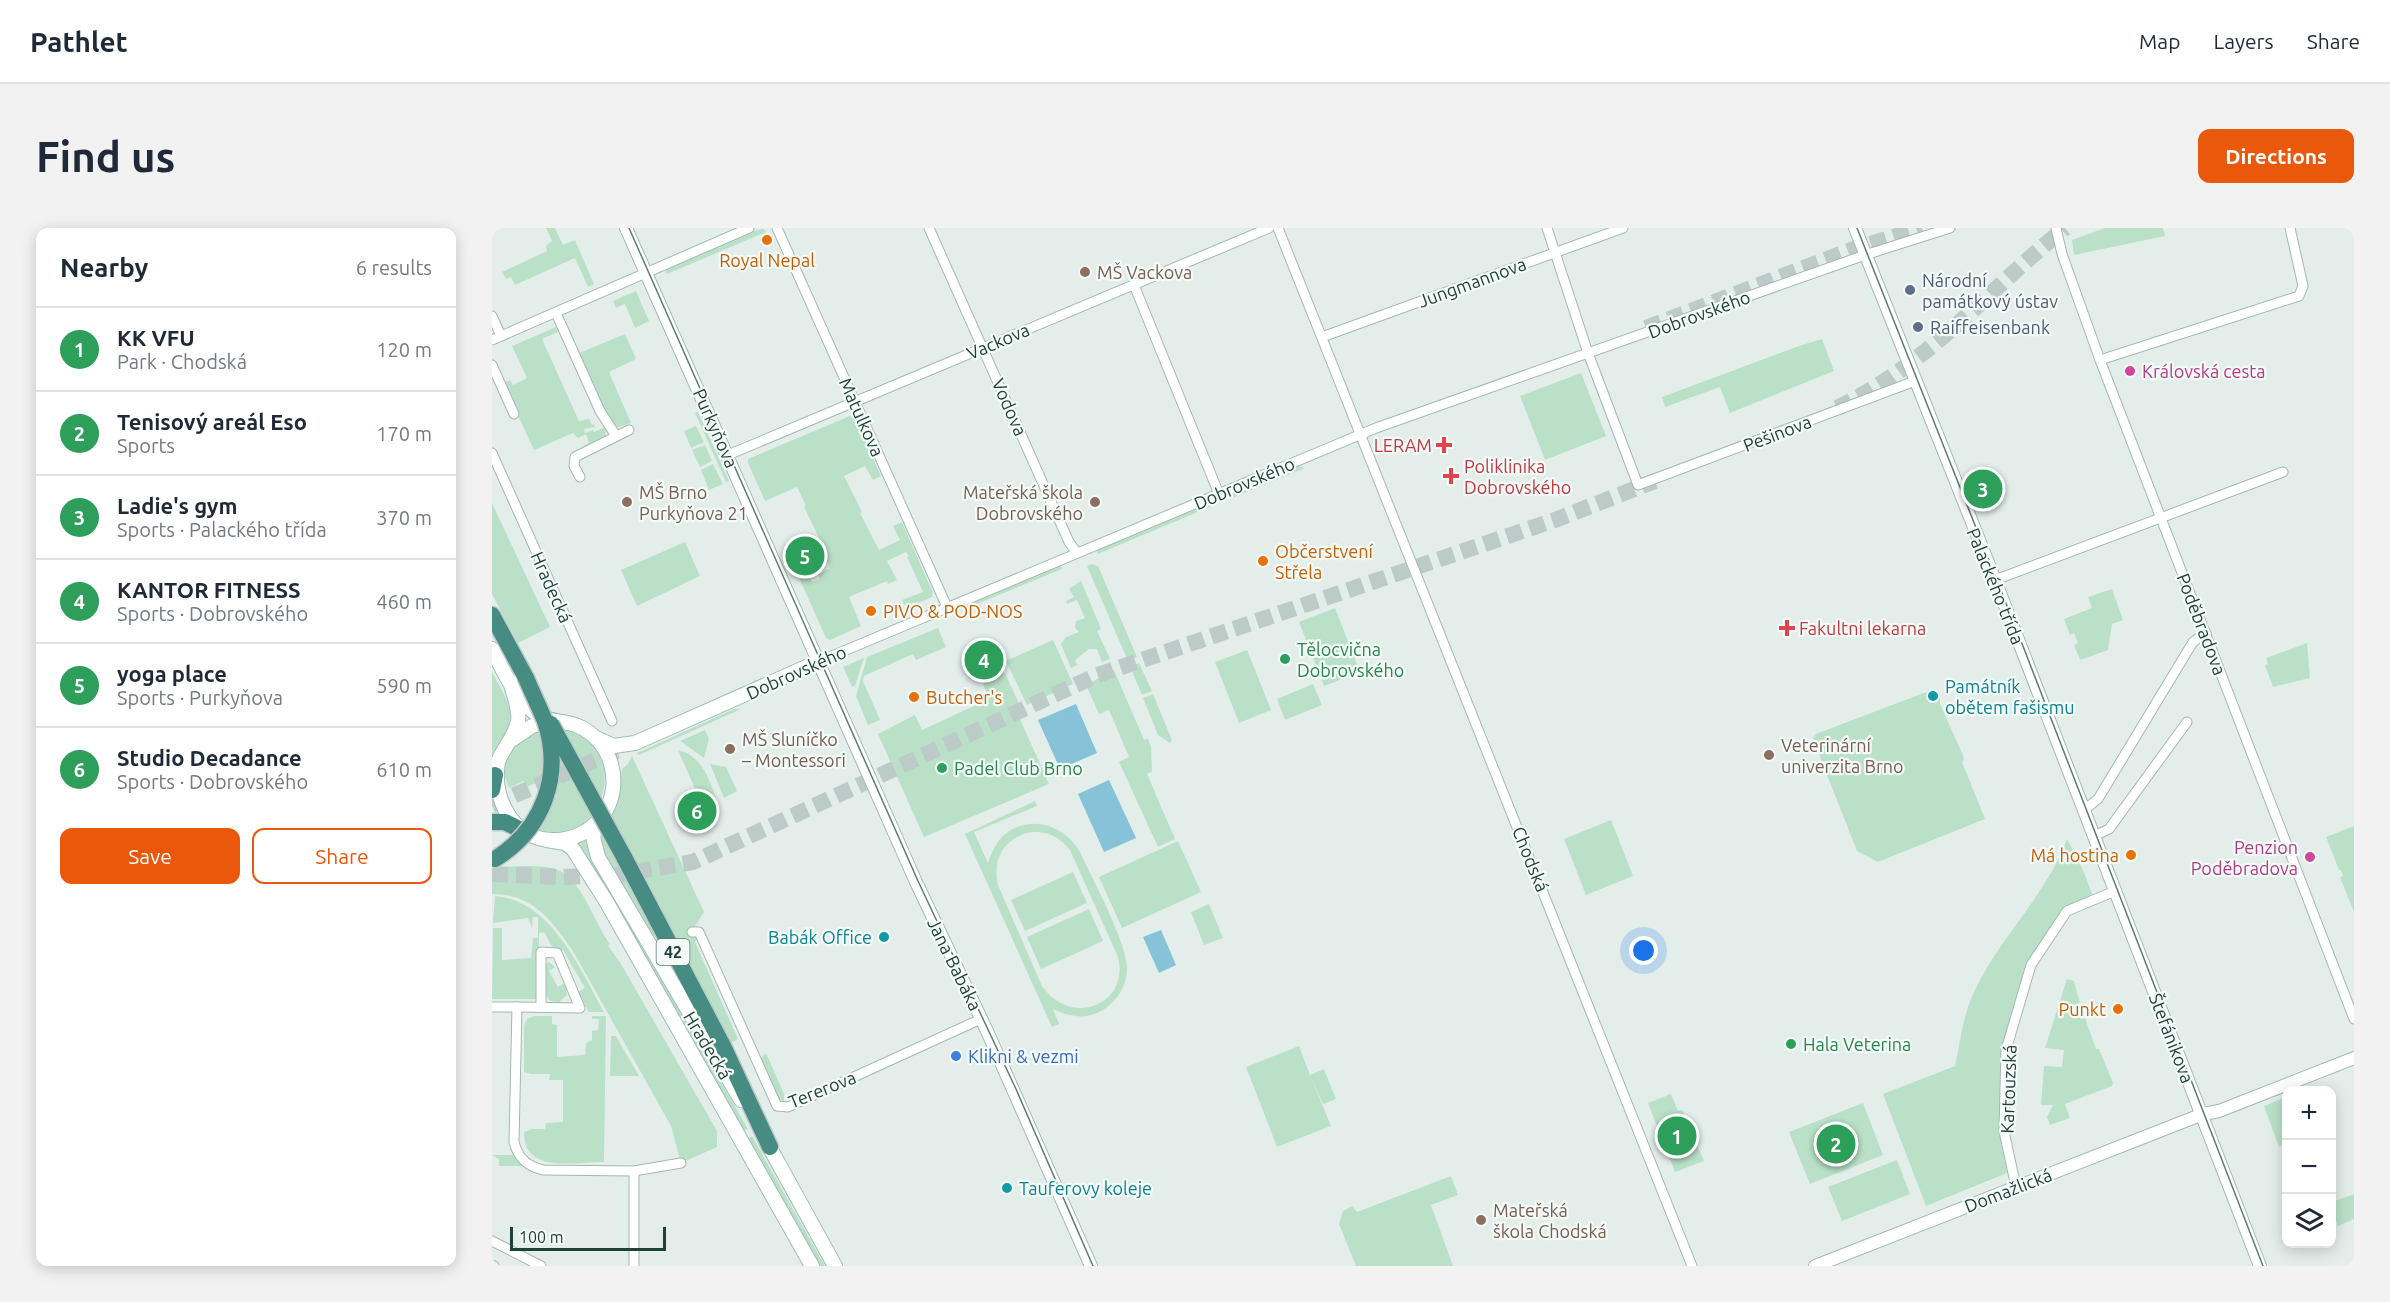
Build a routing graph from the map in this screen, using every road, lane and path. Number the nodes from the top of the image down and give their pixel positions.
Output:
1 (626, 228) edge
2 (749, 228) edge
3 (777, 228) edge
4 (929, 228) edge
5 (1269, 228) edge
6 (1278, 228) edge
7 (1547, 228) edge
8 (1623, 228) edge
9 (1855, 228) edge
10 (1950, 228) edge
11 (2056, 228) edge
12 (2290, 228) edge
13 (1555, 252) junction
14 (1865, 255) junction
15 (646, 273) junction
16 (1134, 285) junction
17 (556, 313) junction
18 (492, 316) edge
19 (1322, 337) junction
20 (496, 338) edge
21 (983, 348) junction
22 (1588, 353) junction
23 (2100, 360) junction
24 (492, 365) edge
25 (1915, 381) junction
26 (855, 401) junction
27 (514, 414) dead end
28 (629, 430) dead end
29 (1361, 435) junction
30 (616, 436) junction
31 (492, 453) edge
32 (728, 455) junction
33 (2283, 472) dead end
34 (579, 477) dead end
35 (1219, 494) junction
36 (2161, 517) junction
37 (1077, 553) junction
38 (1995, 580) junction
39 (947, 607) junction
40 (492, 615) edge
41 (2206, 633) junction
42 (492, 649) edge
43 (820, 661) junction
44 (518, 680) junction
45 (560, 722) junction
46 (612, 722) dead end
47 (2187, 722) dead end
48 (593, 735) junction
49 (508, 744) junction
50 (634, 744) junction
51 (614, 778) junction
52 (494, 783) edge
53 (2084, 810) junction
54 (598, 821) junction
55 (492, 822) edge
56 (521, 830) junction
57 (2094, 836) junction
58 (547, 840) junction
59 (493, 860) edge
60 (2115, 891) junction
61 (692, 932) dead end
62 (492, 1007) edge
63 (517, 1007) junction
64 (541, 1007) junction
65 (981, 1019) junction
66 (2354, 1019) edge
67 (2354, 1058) edge
68 (2201, 1115) junction
69 (770, 1147) junction
70 (681, 1163) dead end
71 (634, 1171) junction
72 (2016, 1187) junction
73 (492, 1241) edge
74 (542, 1266) edge
75 (634, 1266) edge
76 (812, 1266) edge
77 (835, 1266) edge
78 (1091, 1266) edge
79 (1692, 1266) edge
80 (1815, 1266) edge
81 (2260, 1266) edge

1 - 15 street, Purkyňova
2 - 15 street
3 - 26 street, Matulkova
4 - 21 street, Vodova
5 - 16 street, Vackova
6 - 19 street, Chodská
7 - 13 street
8 - 13 street, Jungmannova
9 - 14 street, Palackého třída
10 - 14 street, Dobrovského
11 - 23 street, Poděbradova
12 - 23 street
13 - 19 street, Jungmannova
13 - 22 street
14 - 22 street, Dobrovského
14 - 25 street, Palackého třída
15 - 17 street
15 - 32 street, Purkyňova
16 - 21 street, Vackova
16 - 35 street
17 - 20 street
17 - 30 street
18 - 20 street
19 - 29 street, Chodská
21 - 26 street, Vackova
21 - 37 street, Vodova
22 - 25 street, Pešinova
22 - 29 street, Dobrovského
23 - 36 street, Poděbradova
24 - 27 street
25 - 38 street, Palackého třída
26 - 32 street, Vackova
26 - 39 street, Matulkova
28 - 30 street
29 - 35 street, Dobrovského
29 - 79 street, Chodská
30 - 34 street
31 - 46 street, Hradecká
32 - 43 street, Purkyňova
33 - 36 street
35 - 37 street, Dobrovského
36 - 38 street
36 - 41 street, Poděbradova
37 - 39 street, Dobrovského
38 - 53 street, Palackého třída
39 - 43 street, Dobrovského
40 - 44 highway, 42
41 - 53 street
41 - 66 street, Poděbradova
42 - 44 main road
43 - 50 main road, Dobrovského
43 - 65 street, Jana Babáka
44 - 45 main road
44 - 49 main road
44 - 59 highway, 42, bridge
44 - 69 highway, 42, bridge
45 - 48 main road
45 - 49 main road
47 - 57 street
48 - 50 main road, Dobrovského
48 - 51 main road
49 - 52 main road
50 - 51 main road
51 - 54 main road
52 - 56 main road
53 - 57 street, Štefánikova
54 - 58 main road
54 - 69 main road, Hradecká
55 - 56 highway
56 - 58 main road
57 - 60 street, Štefánikova
58 - 76 main road, Hradecká
60 - 68 street, Štefánikova
60 - 72 street, Kartouzská
61 - 65 street, Tererova
62 - 63 street
63 - 64 street
63 - 71 street
64 - 64 street
65 - 78 street, Jana Babáka
67 - 68 street, Domažlická
68 - 72 street, Domažlická
68 - 81 street, Štefánikova
69 - 77 main road, Hradecká
70 - 71 street
71 - 75 street
72 - 80 street, Domažlická
73 - 74 street

